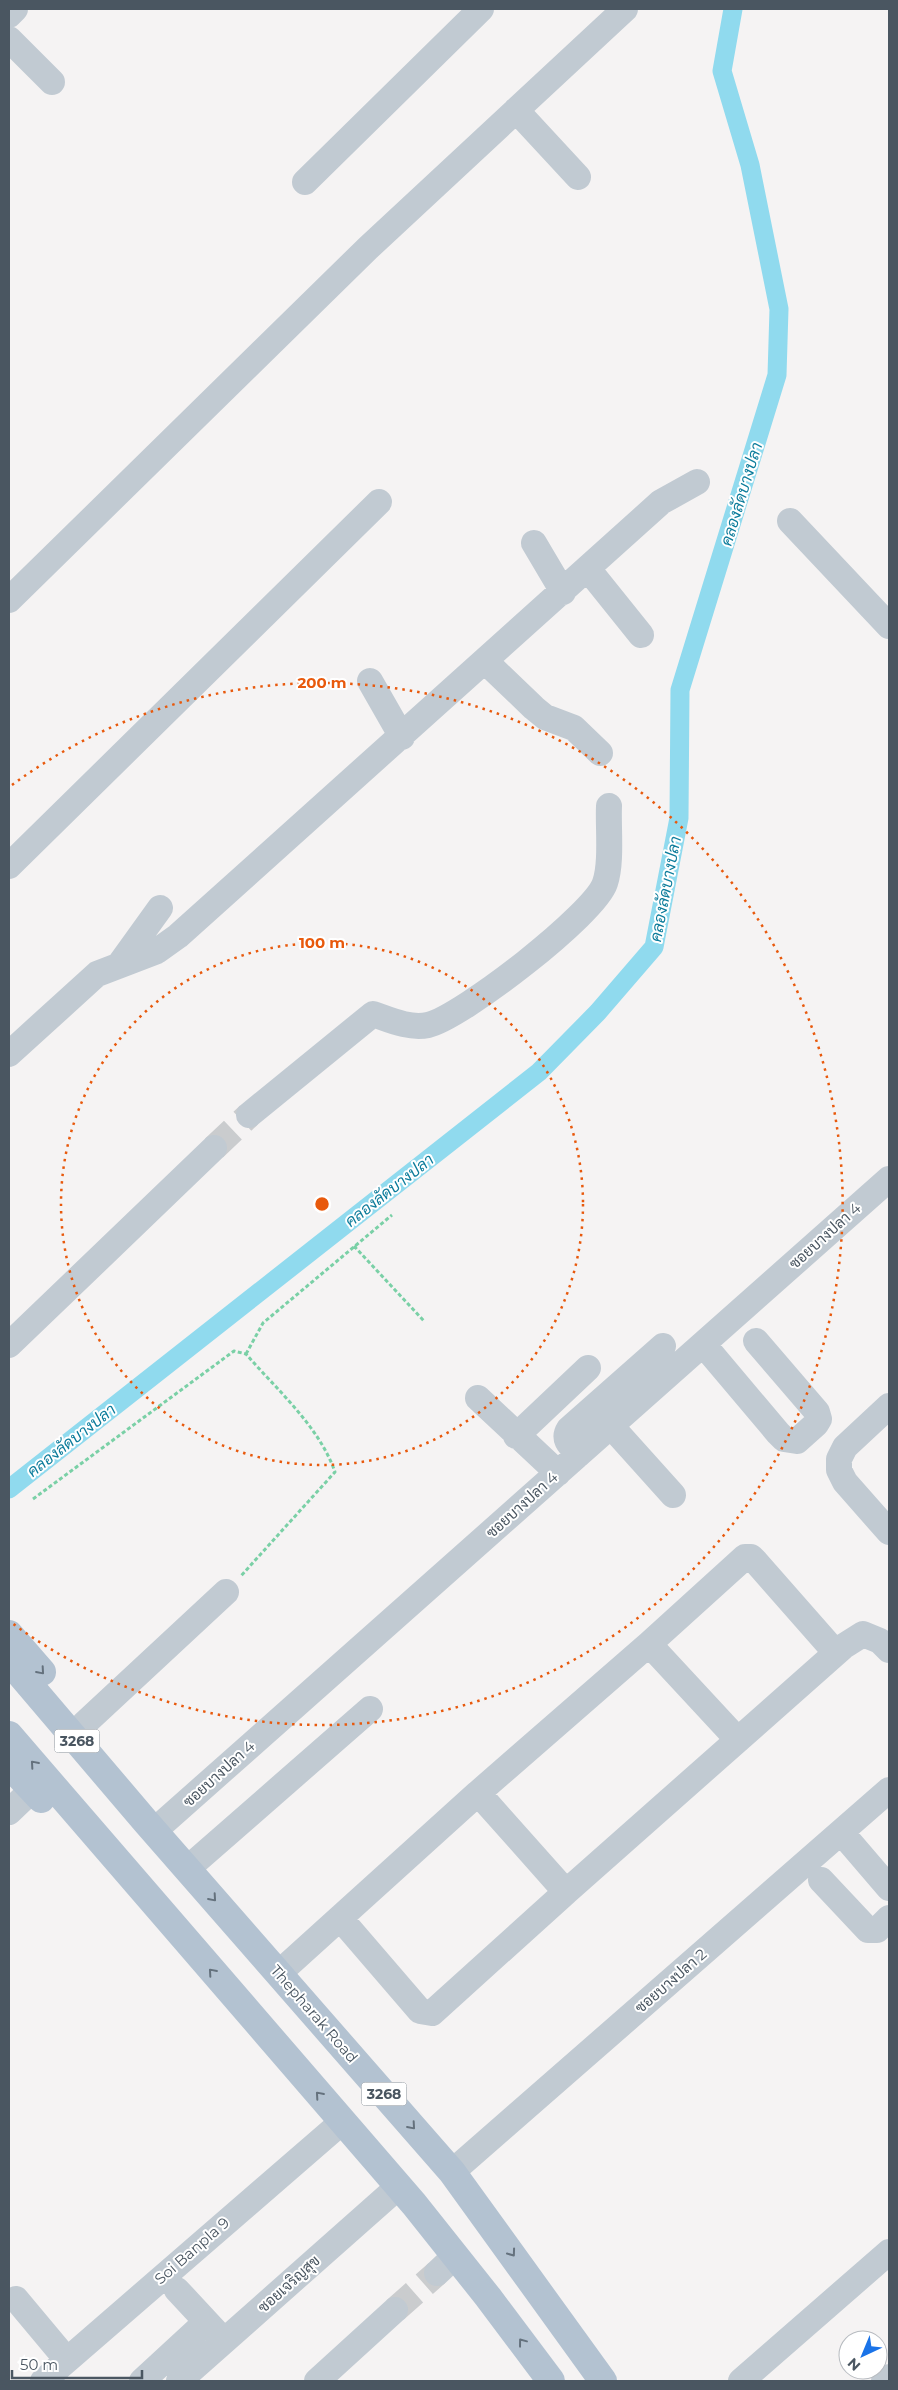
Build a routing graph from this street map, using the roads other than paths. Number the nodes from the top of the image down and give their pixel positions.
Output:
1 (15, 9) edge
2 (481, 9) edge
3 (625, 9) edge
4 (9, 15) edge
5 (9, 39) edge
6 (52, 82) dead end
7 (516, 110) junction
8 (578, 177) dead end
9 (305, 182) dead end
10 (697, 482) dead end
11 (379, 502) dead end
12 (790, 521) dead end
13 (534, 543) dead end
14 (588, 569) junction
15 (563, 592) junction
16 (9, 600) edge
17 (889, 626) edge
18 (641, 635) dead end
19 (486, 661) junction
20 (370, 681) dead end
21 (402, 737) junction
22 (600, 753) dead end
23 (608, 806) dead end
24 (9, 866) edge
25 (160, 908) dead end
26 (119, 965) junction
27 (9, 1054) edge
28 (249, 1115) tunnel mouth
29 (214, 1148) tunnel mouth
30 (889, 1179) edge
31 (756, 1341) dead end
32 (704, 1344) junction
33 (9, 1345) edge
34 (663, 1346) dead end
35 (588, 1368) dead end
36 (478, 1398) dead end
37 (889, 1406) edge
38 (611, 1426) junction
39 (516, 1436) junction
40 (579, 1454) junction
41 (558, 1473) junction
42 (673, 1495) dead end
43 (889, 1532) edge
44 (226, 1592) road end
45 (9, 1634) edge
46 (649, 1644) junction
47 (889, 1650) edge
48 (836, 1653) junction
49 (9, 1661) edge
50 (370, 1708) dead end
51 (84, 1724) junction
52 (9, 1735) edge
53 (738, 1740) junction
54 (9, 1766) edge
55 (32, 1790) junction
56 (889, 1790) edge
57 (478, 1793) junction
58 (9, 1812) edge
59 (150, 1826) junction
60 (841, 1832) junction
61 (122, 1868) junction
62 (187, 1869) junction
63 (821, 1880) dead end
64 (889, 1888) edge
65 (566, 1892) junction
66 (340, 1918) junction
67 (889, 1918) edge
68 (279, 1973) junction
69 (342, 2122) junction
70 (452, 2172) junction
71 (404, 2192) junction
72 (889, 2252) edge
73 (177, 2290) dead end
74 (16, 2299) dead end
75 (395, 2310) tunnel mouth
76 (206, 2322) junction
77 (225, 2341) junction
78 (67, 2360) junction
79 (889, 2377) edge
80 (43, 2381) edge
81 (142, 2381) edge
82 (179, 2381) edge
83 (200, 2381) edge
84 (317, 2381) edge
85 (550, 2381) edge
86 (603, 2381) edge
87 (741, 2381) edge
88 (884, 2381) edge

1 - 4 street
2 - 9 street
3 - 7 street
5 - 6 street
7 - 8 street
7 - 16 street
10 - 14 street
11 - 24 street
12 - 17 street
13 - 15 street
14 - 15 street
14 - 18 street
15 - 19 street
19 - 21 street
19 - 22 street
20 - 21 street
21 - 26 street
23 - 28 street
25 - 26 street
26 - 27 street
29 - 33 street
30 - 32 street, ซอยบางปลา 4
31 - 32 street
32 - 38 street, ซอยบางปลา 4
34 - 40 street
35 - 39 street
36 - 39 street
37 - 43 street
38 - 40 street, ซอยบางปลา 4
38 - 42 street
39 - 41 street
40 - 41 street, ซอยบางปลา 4
41 - 59 street, ซอยบางปลา 4
44 - 51 street
45 -> 51 main road
46 - 48 street
46 - 53 street
46 - 57 street
47 - 48 street
48 - 53 street
49 - 59 main road, Thepharak Road / 3268
50 - 62 street
51 - 59 main road
61 -> 52 main road
53 - 65 street
54 - 55 main road
55 - 58 street
55 - 61 main road
56 - 60 street, ซอยบางปลา 2
57 - 65 street
57 - 66 street
59 - 62 main road, Thepharak Road / 3268
60 - 64 street
60 - 70 street, ซอยบางปลา 2
69 -> 61 main road
62 -> 68 main road, Thepharak Road / 3268
63 - 67 street
65 - 66 street
66 - 68 street
68 -> 70 main road, Thepharak Road / 3268
69 - 71 main road
69 - 78 street, Soi Banpla 9
70 -> 86 main road, Thepharak Road / 3268
71 - 77 street, ซอยเจริญสุข
71 - 83 street
85 -> 71 main road
72 - 87 street
73 - 76 street
74 - 78 street
75 - 84 street
76 - 77 street
76 - 81 street
77 - 82 street, ซอยเจริญสุข
78 - 80 street, Soi Banpla 9
79 - 88 street

